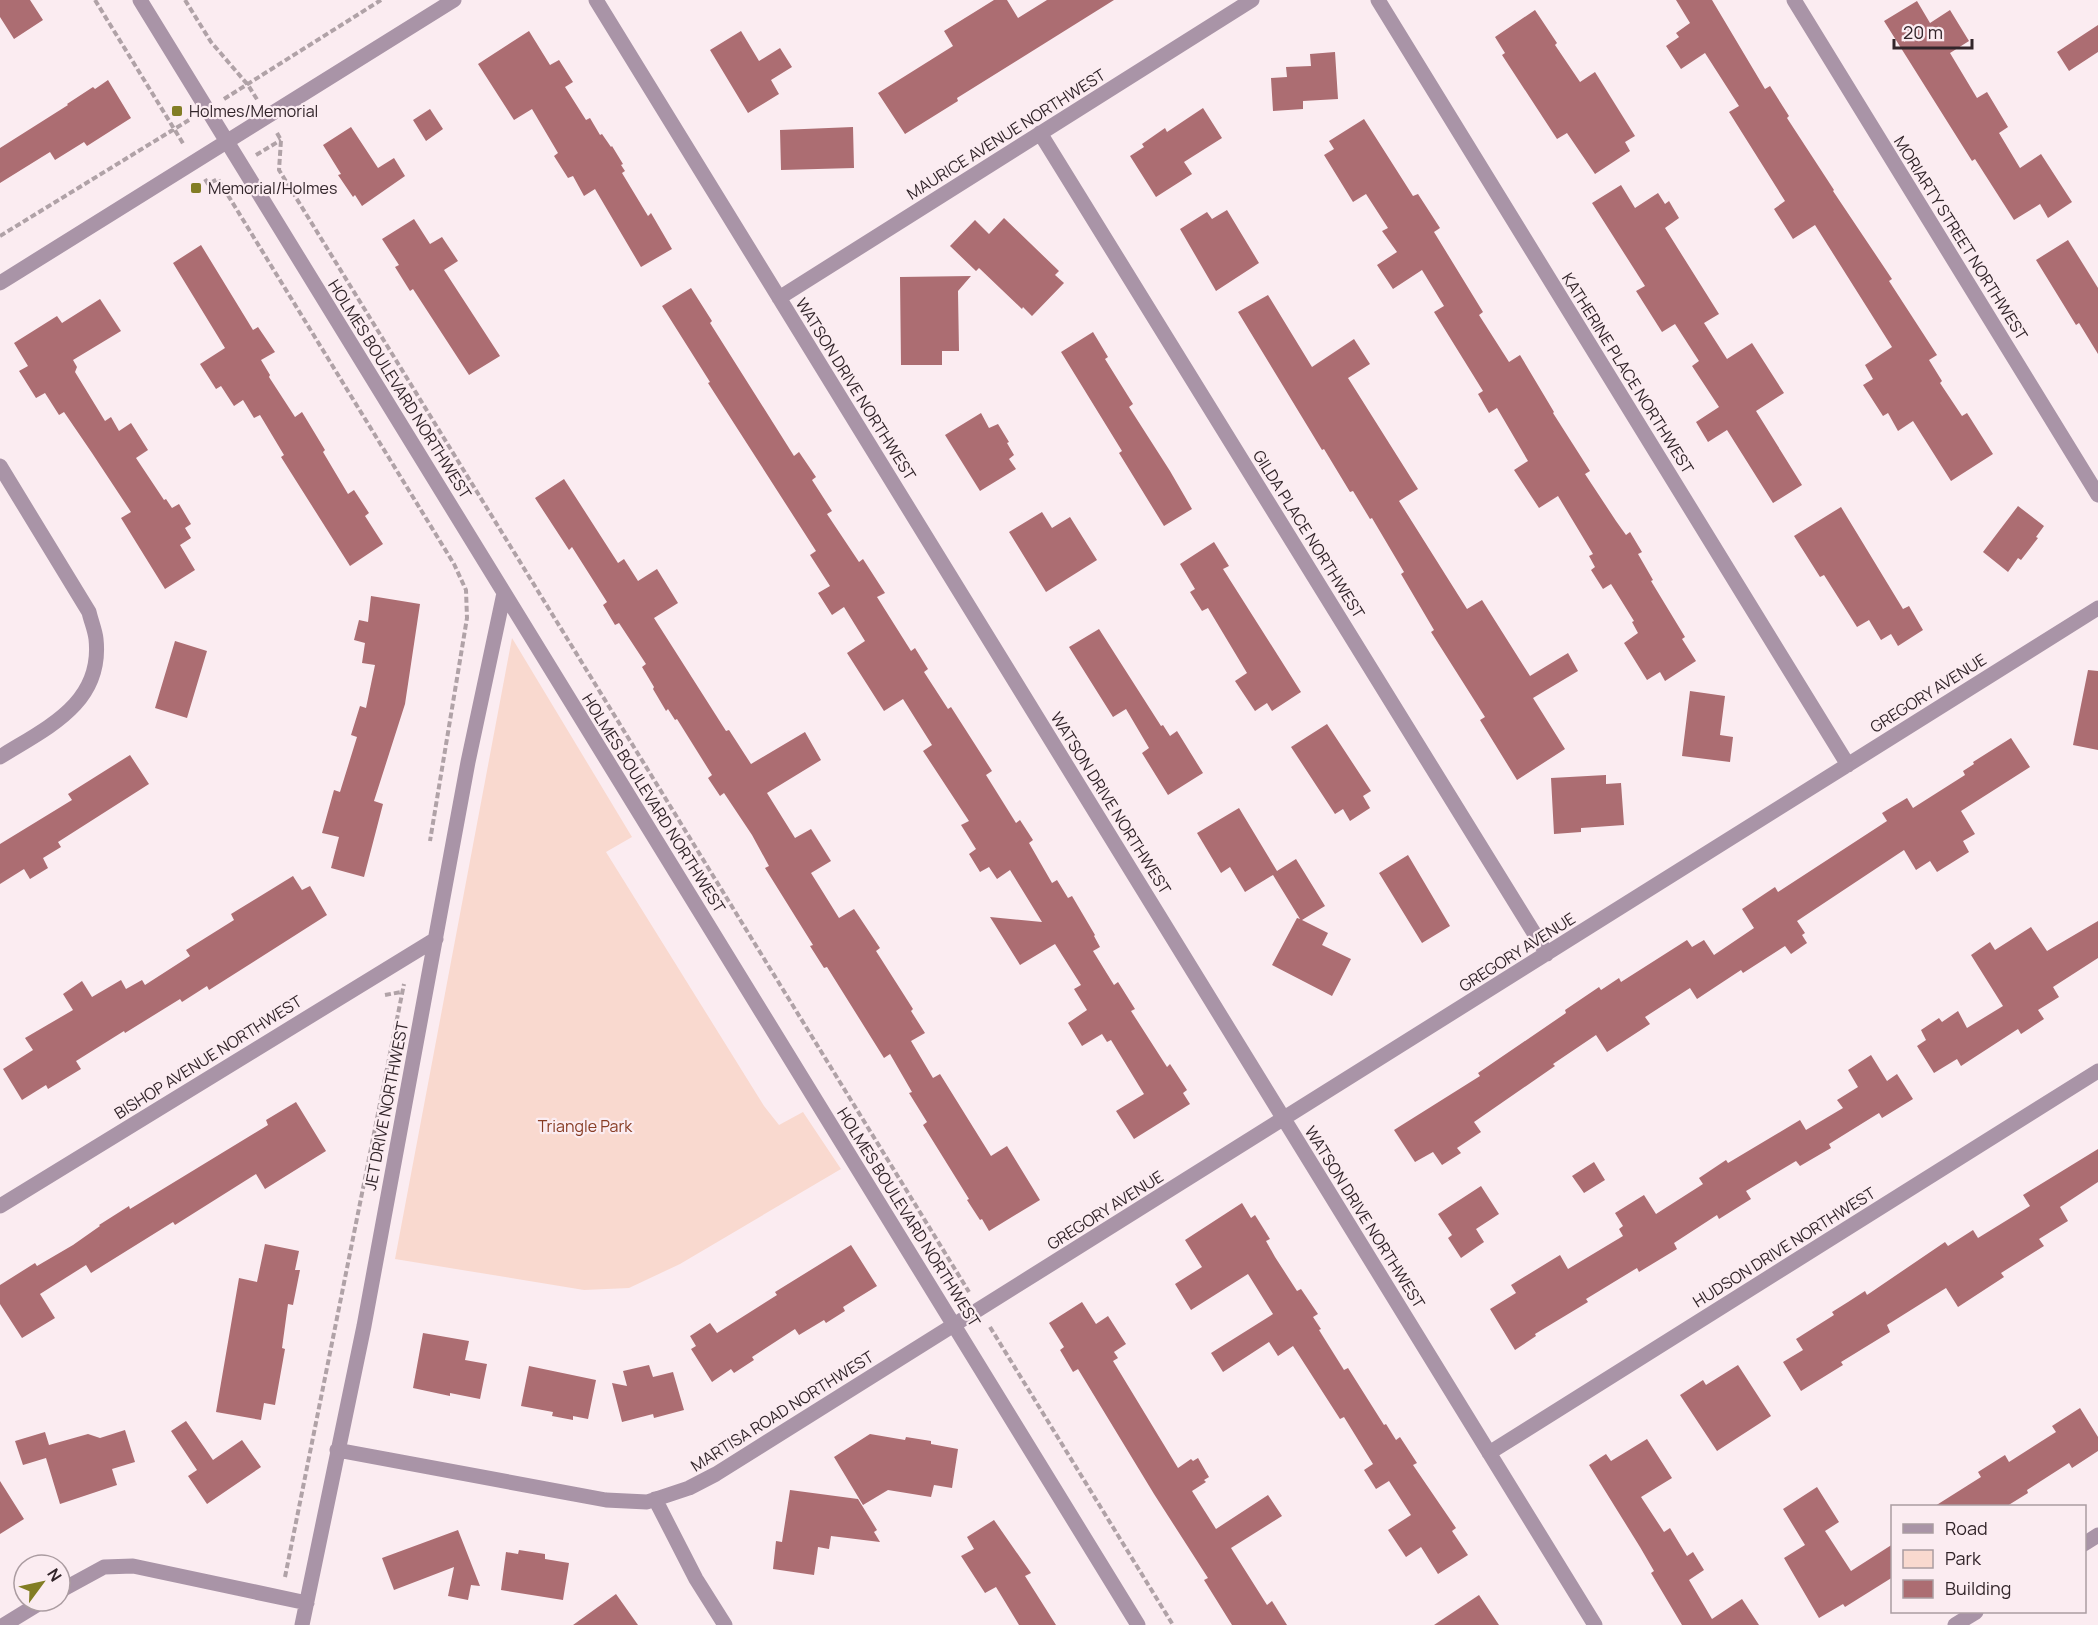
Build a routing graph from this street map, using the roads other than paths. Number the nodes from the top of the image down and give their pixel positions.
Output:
1 (140, 0) edge
2 (454, 0) edge
3 (596, 0) edge
4 (1251, 0) edge
5 (1378, 0) edge
6 (1794, 0) edge
7 (1041, 133) junction
8 (228, 142) junction
9 (0, 283) edge
10 (779, 298) junction
11 (0, 466) edge
12 (2098, 495) edge
13 (504, 593) junction
14 (2098, 608) edge
15 (0, 757) edge
16 (1848, 765) junction
17 (436, 939) junction
18 (1547, 954) junction
19 (2098, 1071) edge
20 (1284, 1119) junction
21 (0, 1206) edge
22 (954, 1326) junction
23 (337, 1450) junction
24 (1489, 1453) junction
25 (655, 1499) junction
26 (72, 1584) edge
27 (307, 1603) junction
28 (24, 1613) edge
29 (1973, 1613) edge
30 (4, 1625) edge
31 (302, 1625) edge
32 (725, 1625) edge
33 (1138, 1625) edge
34 (1595, 1625) edge
35 (1955, 1625) edge

1 - 8 street, HOLMES BOULEVARD NORTHWEST
2 - 8 street
3 - 10 street, WATSON DRIVE NORTHWEST
4 - 7 street, MAURICE AVENUE NORTHWEST
5 - 16 street, KATHERINE PLACE NORTHWEST
6 - 12 street, MORIARTY STREET NORTHWEST
7 - 10 street, MAURICE AVENUE NORTHWEST
7 - 18 street, GILDA PLACE NORTHWEST
8 - 9 street
8 - 13 street, HOLMES BOULEVARD NORTHWEST
10 - 20 street, WATSON DRIVE NORTHWEST
11 - 15 street
13 - 17 street, JET DRIVE NORTHWEST
13 - 22 street, HOLMES BOULEVARD NORTHWEST
14 - 16 street, GREGORY AVENUE
16 - 18 street, GREGORY AVENUE
17 - 21 street, BISHOP AVENUE NORTHWEST
17 - 23 street, JET DRIVE NORTHWEST
18 - 20 street, GREGORY AVENUE
19 - 24 street, HUDSON DRIVE NORTHWEST
20 - 22 street, GREGORY AVENUE
20 - 24 street, WATSON DRIVE NORTHWEST
22 - 25 street, MARTISA ROAD NORTHWEST
22 - 33 street, HOLMES BOULEVARD NORTHWEST
23 - 25 street, MARTISA ROAD NORTHWEST
23 - 27 street, JET DRIVE NORTHWEST
24 - 34 street, WATSON DRIVE NORTHWEST
25 - 32 street
26 - 27 street
27 - 31 street, JET DRIVE NORTHWEST
28 - 30 street
29 - 35 street

